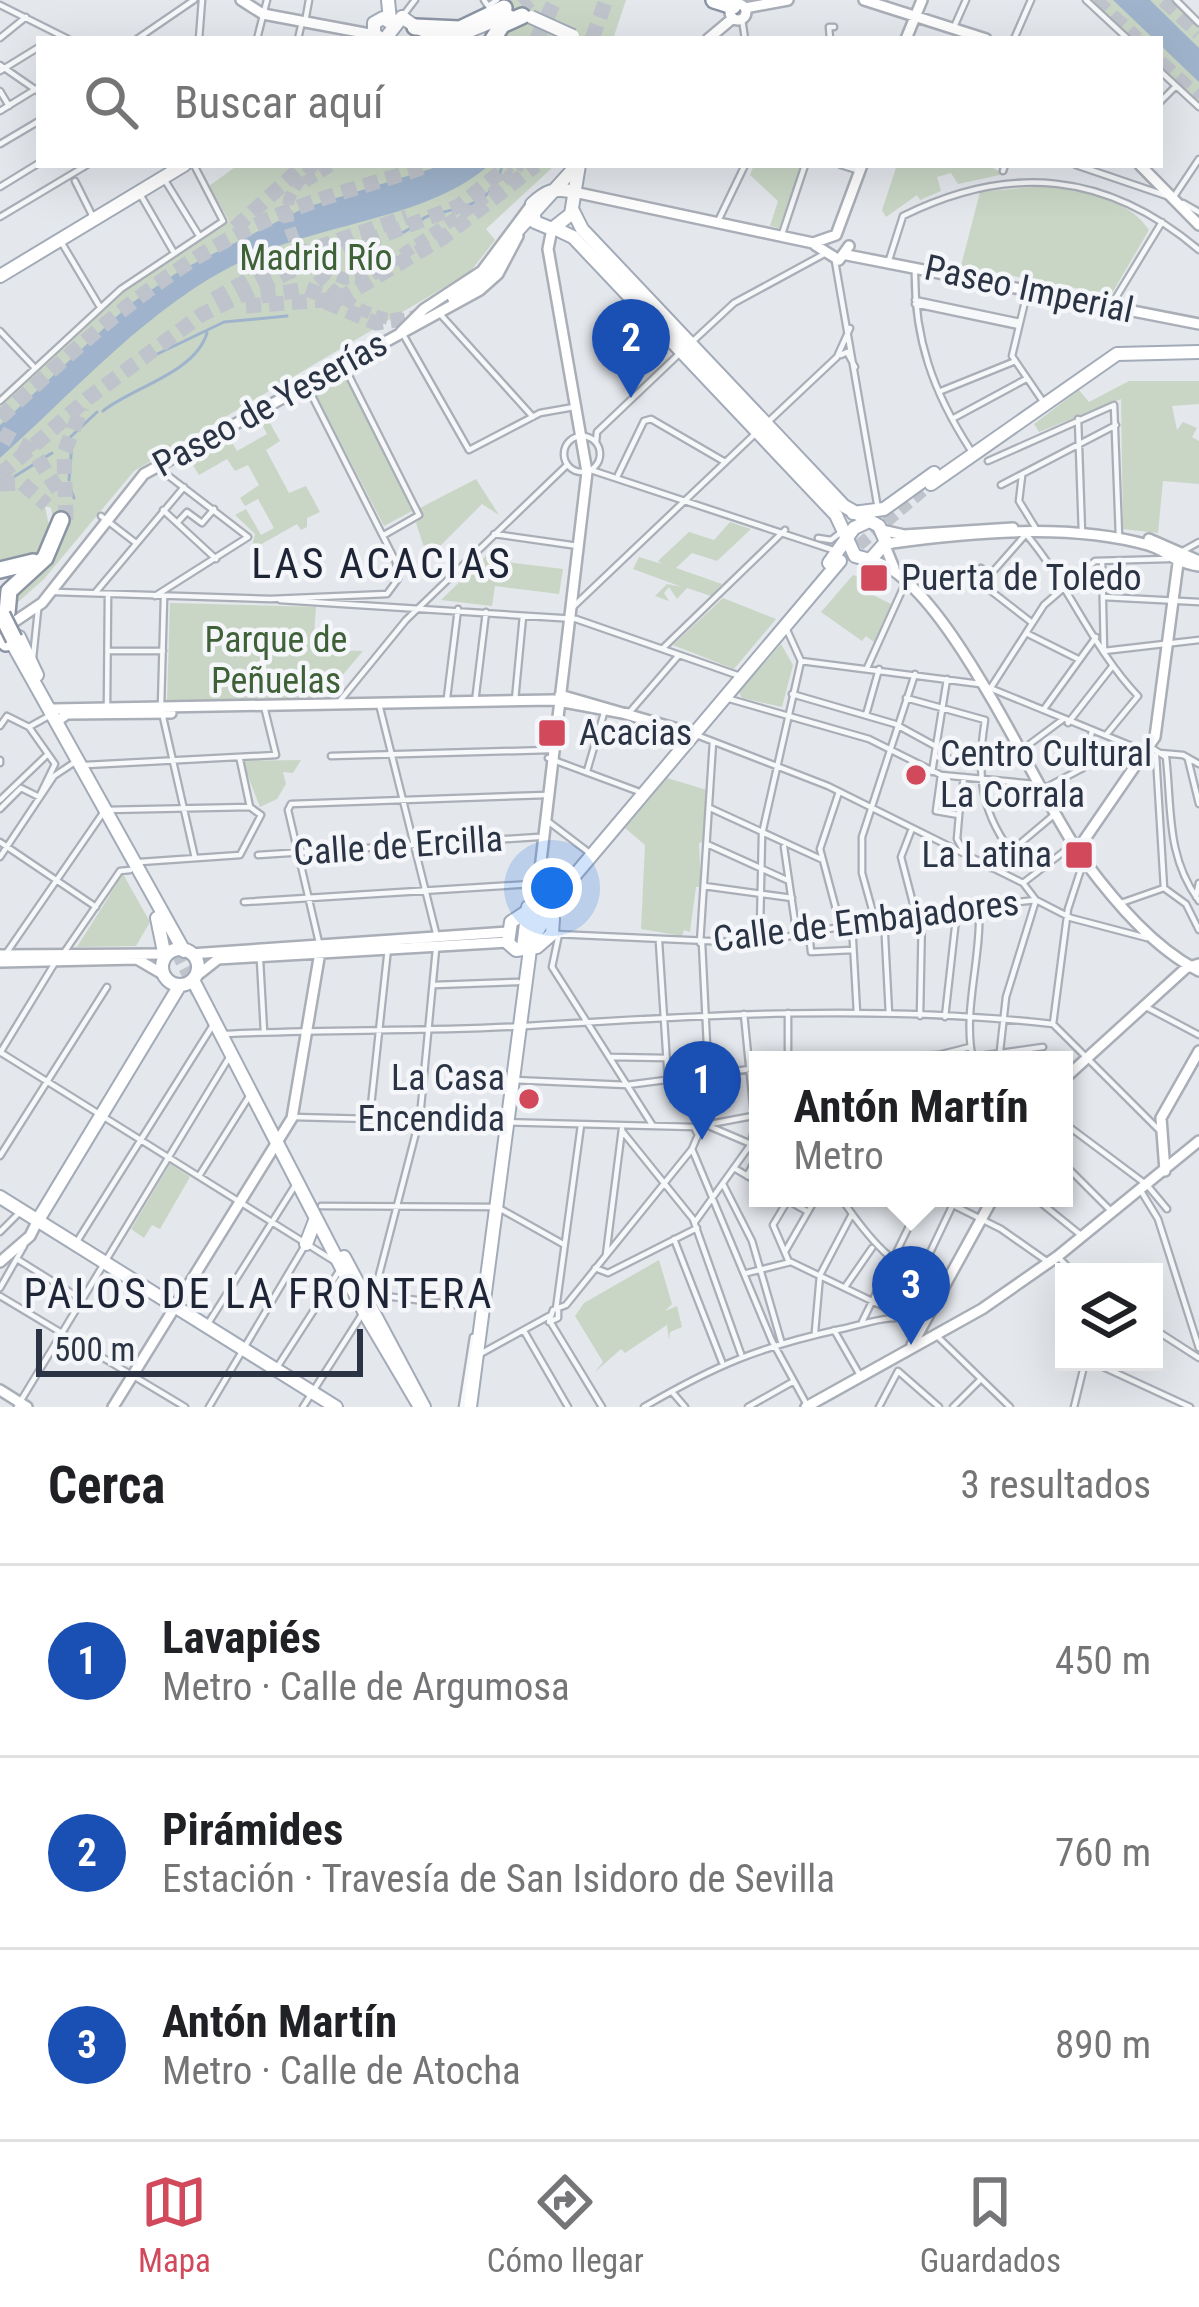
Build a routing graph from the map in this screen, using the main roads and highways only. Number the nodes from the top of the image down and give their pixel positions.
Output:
1 (387, 0) edge
2 (714, 0) edge
3 (493, 4) tunnel mouth
4 (526, 16) joint
5 (742, 18) edge
6 (384, 30) edge
7 (486, 34) edge
8 (428, 36) edge
9 (572, 36) edge
10 (179, 168) edge
11 (578, 168) edge
12 (579, 191) junction
13 (574, 210) junction
14 (542, 221) junction
15 (0, 275) edge
16 (454, 298) tunnel mouth
17 (686, 348) junction
18 (1199, 354) edge
19 (1014, 427) junction
20 (761, 428) junction
21 (47, 505) dead end
22 (853, 513) junction
23 (63, 520) tunnel mouth
24 (877, 527) junction
25 (845, 536) junction
26 (855, 556) junction
27 (838, 558) junction
28 (0, 570) edge
29 (6, 628) edge
30 (742, 675) junction
31 (52, 713) junction
32 (692, 732) junction
33 (132, 867) junction
34 (538, 901) junction
35 (542, 943) junction
36 (187, 952) junction
37 (164, 953) junction
38 (182, 979) junction
39 (517, 1027) junction
40 (505, 1120) junction
41 (0, 1197) edge
42 (316, 1208) junction
43 (38, 1220) junction
44 (326, 1231) junction
45 (306, 1244) road end
46 (359, 1288) dead end
47 (370, 1304) junction
48 (478, 1333) junction
49 (336, 1407) edge
50 (422, 1407) edge
51 (468, 1407) edge

1 - 6 main road
2 - 5 highway
3 - 6 highway
4 - 7 highway
4 - 9 main road, bridge
6 - 8 main road
10 - 15 main road
11 - 12 main road
12 - 13 main road
12 - 14 main road
13 - 14 main road
13 - 17 main road
14 - 16 main road, Paseo de Yeserías
14 - 17 main road
17 - 20 main road
18 - 19 main road
18 - 19 main road
19 - 19 main road
19 - 22 main road
19 - 24 main road
20 - 22 main road
20 - 25 main road
21 - 28 highway
22 - 24 main road
22 - 25 main road
23 - 29 highway
24 - 25 main road
24 - 26 main road
25 - 26 main road
25 - 27 main road
26 - 30 main road
27 - 30 main road
27 - 30 main road
29 - 31 main road
29 - 31 main road
30 - 32 main road
30 - 32 main road
31 - 33 main road
32 - 34 main road
32 - 34 main road
33 - 36 main road
33 - 37 main road
34 - 35 main road
34 - 35 main road
34 - 35 main road
34 - 35 main road
35 - 39 main road
35 - 39 main road
36 - 37 main road
36 - 38 main road
37 - 38 main road
38 - 42 main road
38 - 43 main road
39 - 40 main road
39 - 40 main road
40 - 48 main road
41 - 43 main road
42 - 44 main road
42 - 45 main road
43 - 49 main road
44 - 47 main road
44 - 47 main road
46 - 50 main road
47 - 50 main road
48 - 51 main road
48 - 51 main road

